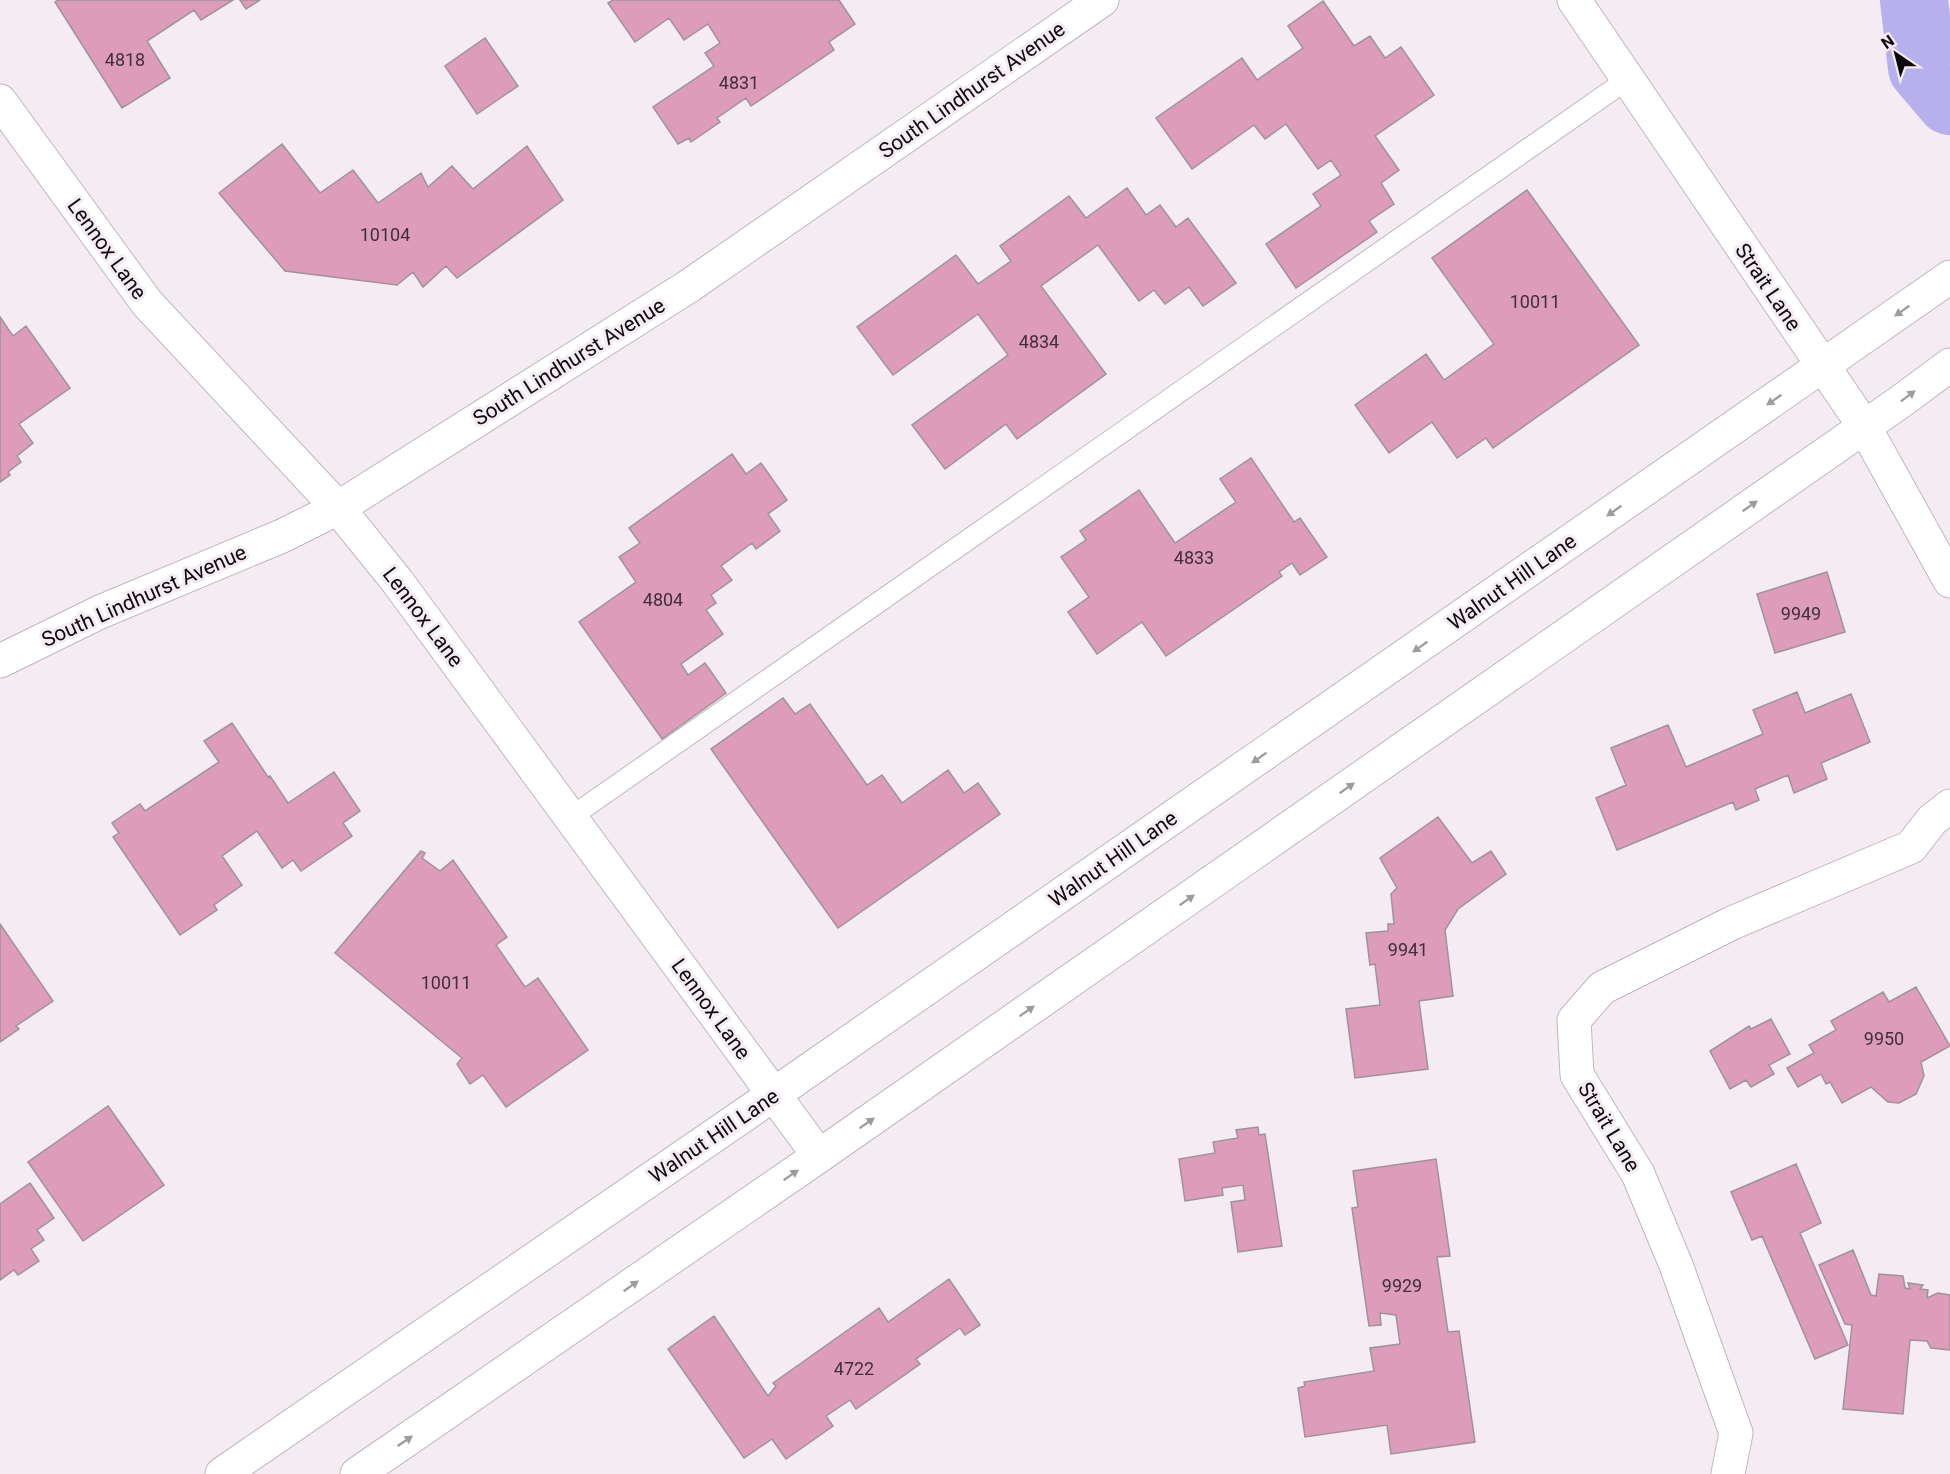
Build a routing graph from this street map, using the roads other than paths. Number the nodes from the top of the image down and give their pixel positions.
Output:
1 (1102, 0) edge
2 (1574, 0) edge
3 (1628, 79) junction
4 (0, 101) edge
5 (1950, 277) edge
6 (1950, 365) edge
7 (1822, 367) junction
8 (1864, 426) junction
9 (338, 508) junction
10 (1950, 581) edge
11 (0, 661) edge
12 (1950, 807) edge
13 (571, 817) junction
14 (773, 1095) junction
15 (819, 1156) junction
16 (222, 1474) edge
17 (357, 1474) edge
18 (1728, 1474) edge

1 - 9 street, South Lindhurst Avenue
2 - 3 street, Strait Lane
3 - 7 street, Strait Lane
3 - 13 lane
4 - 9 street, Lennox Lane
5 -> 7 street, Walnut Hill Lane
8 -> 6 street
7 - 8 street, Strait Lane
7 -> 14 street, Walnut Hill Lane
8 - 10 street, Strait Lane
15 -> 8 street
9 - 11 street, South Lindhurst Avenue
9 - 13 street, Lennox Lane
12 - 18 street, Strait Lane
13 - 14 street, Lennox Lane
14 - 15 street, Lennox Lane
14 - 16 street, Walnut Hill Lane
17 -> 15 street

